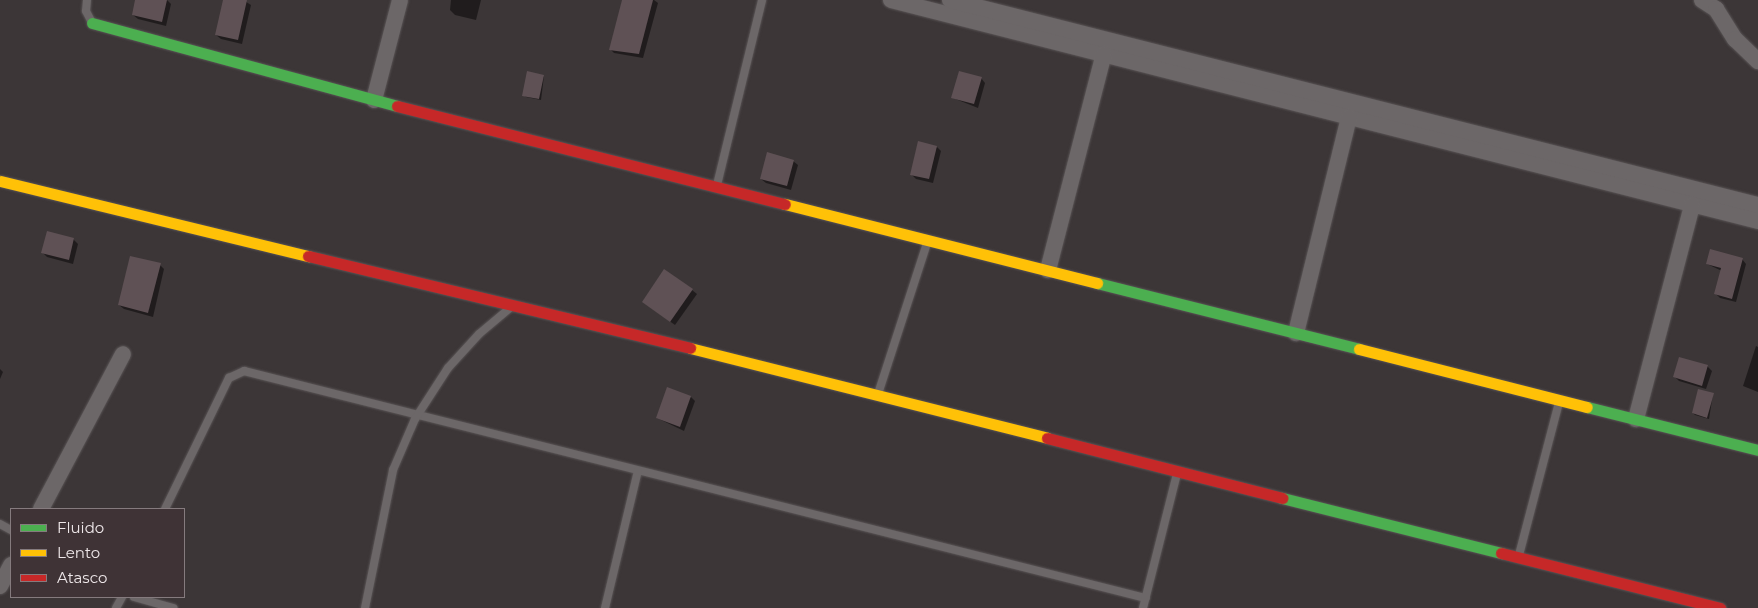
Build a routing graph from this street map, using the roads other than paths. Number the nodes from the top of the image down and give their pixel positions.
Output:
1 (87, 0) edge
2 (400, 0) edge
3 (762, 0) edge
4 (891, 0) edge
5 (950, 0) edge
6 (1702, 0) edge
7 (92, 22) joint
8 (1104, 54) junction
9 (1758, 61) edge
10 (374, 100) junction
11 (1349, 117) junction
12 (0, 181) edge
13 (717, 187) junction
14 (1692, 205) junction
15 (1758, 205) edge
16 (1758, 221) edge
17 (928, 240) junction
18 (1048, 270) junction
19 (513, 305) junction
20 (1296, 333) junction
21 (123, 354) dead end
22 (877, 396) junction
23 (1559, 400) junction
24 (417, 416) junction
25 (1636, 419) junction
26 (1758, 450) edge
27 (638, 471) junction
28 (1177, 472) junction
29 (42, 508) edge
30 (165, 508) edge
31 (1518, 557) junction
32 (10, 567) edge
33 (0, 586) edge
34 (138, 598) edge
35 (1146, 598) junction
36 (173, 608) edge
37 (365, 608) edge
38 (605, 608) edge
39 (1143, 608) edge
40 (1720, 608) edge

1 - 7 lane
2 - 10 street
3 - 13 lane
4 - 8 street
5 - 15 street
6 - 9 street
7 - 10 street
8 - 11 street
8 - 18 street
10 - 13 street
11 - 14 street
11 - 20 street
12 - 19 street
13 - 17 street
14 - 16 street
14 - 25 street
17 - 18 street
17 - 22 lane
18 - 20 street
19 - 22 street
19 - 24 lane
20 - 23 street
21 - 29 street
22 - 28 street
23 - 25 street
23 - 31 lane
24 - 27 lane
24 - 30 lane
24 - 37 lane
25 - 26 street
27 - 35 lane
27 - 38 lane
28 - 31 street
28 - 35 lane
31 - 40 street
32 - 33 street
34 - 36 lane
35 - 39 lane

